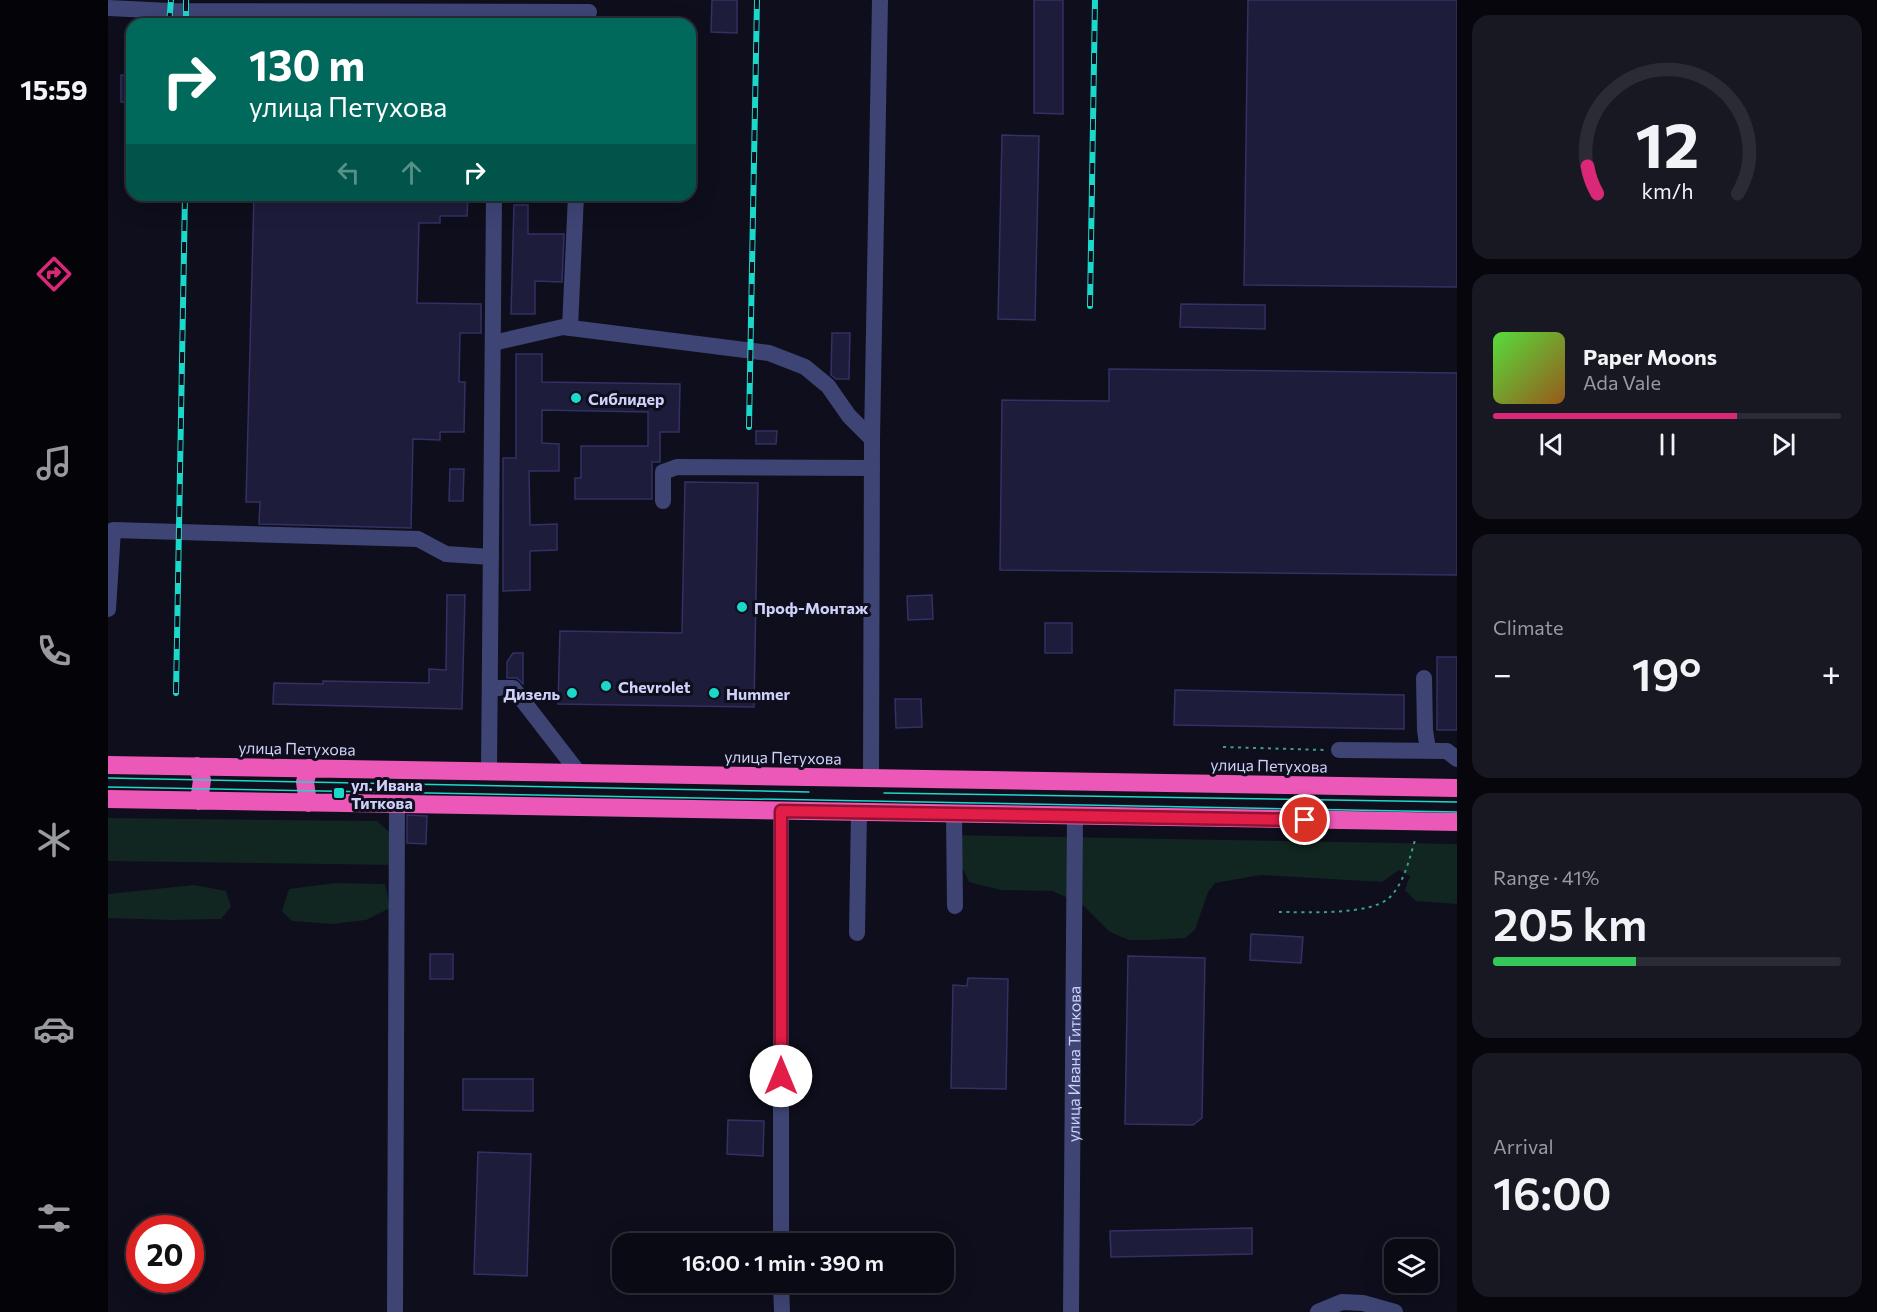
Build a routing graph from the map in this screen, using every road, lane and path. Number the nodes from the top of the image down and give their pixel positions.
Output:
1 (880, 0) edge
2 (108, 8) edge
3 (496, 12) edge
4 (589, 12) dead end
5 (494, 201) edge
6 (576, 201) edge
7 (570, 328) junction
8 (493, 343) junction
9 (872, 439) junction
10 (872, 468) junction
11 (663, 501) dead end
12 (491, 556) junction
13 (108, 609) edge
14 (1424, 678) dead end
15 (490, 688) junction
16 (1223, 747) dead end
17 (1339, 750) joint
18 (1428, 750) junction
19 (1457, 759) edge
20 (108, 765) edge
21 (197, 766) junction
22 (309, 768) junction
23 (489, 771) junction
24 (578, 772) junction
25 (871, 779) junction
26 (1457, 788) edge
27 (108, 799) edge
28 (199, 801) junction
29 (308, 802) junction
30 (398, 804) junction
31 (781, 811) junction
32 (859, 812) junction
33 (954, 814) junction
34 (1075, 816) junction
35 (1421, 822) junction
36 (1457, 822) edge
37 (955, 906) dead end
38 (1279, 912) dead end
39 (857, 933) dead end
40 (781, 1233) edge
41 (782, 1293) edge
42 (395, 1312) edge
43 (782, 1312) edge
44 (1071, 1312) edge
45 (1318, 1312) edge
46 (1395, 1312) edge

1 - 9 street
2 - 3 street
3 - 4 street
5 - 8 street
6 - 7 street
7 - 8 street
7 - 9 street
8 - 12 street
9 - 10 street
10 - 11 street
10 - 25 street
12 - 13 street
12 - 15 street
14 - 18 street
15 - 23 street
15 - 24 street
16 - 17 path
17 - 18 street
18 - 19 street
20 - 21 highway, улица Петухова
21 - 22 highway, улица Петухова
21 - 28 highway
22 - 23 highway, улица Петухова
22 - 29 highway
23 - 24 highway, улица Петухова
24 - 25 highway, улица Петухова
25 - 26 highway, улица Петухова
27 - 28 highway
28 - 29 highway
29 - 30 highway
30 - 31 highway
30 - 42 street
31 - 32 highway
31 - 40 street
32 - 33 highway
32 - 39 street
33 - 34 highway
33 - 37 street
34 - 35 highway
34 - 44 street, улица Ивана Титкова
35 - 36 highway
35 - 38 path
41 - 43 street
45 - 46 street

